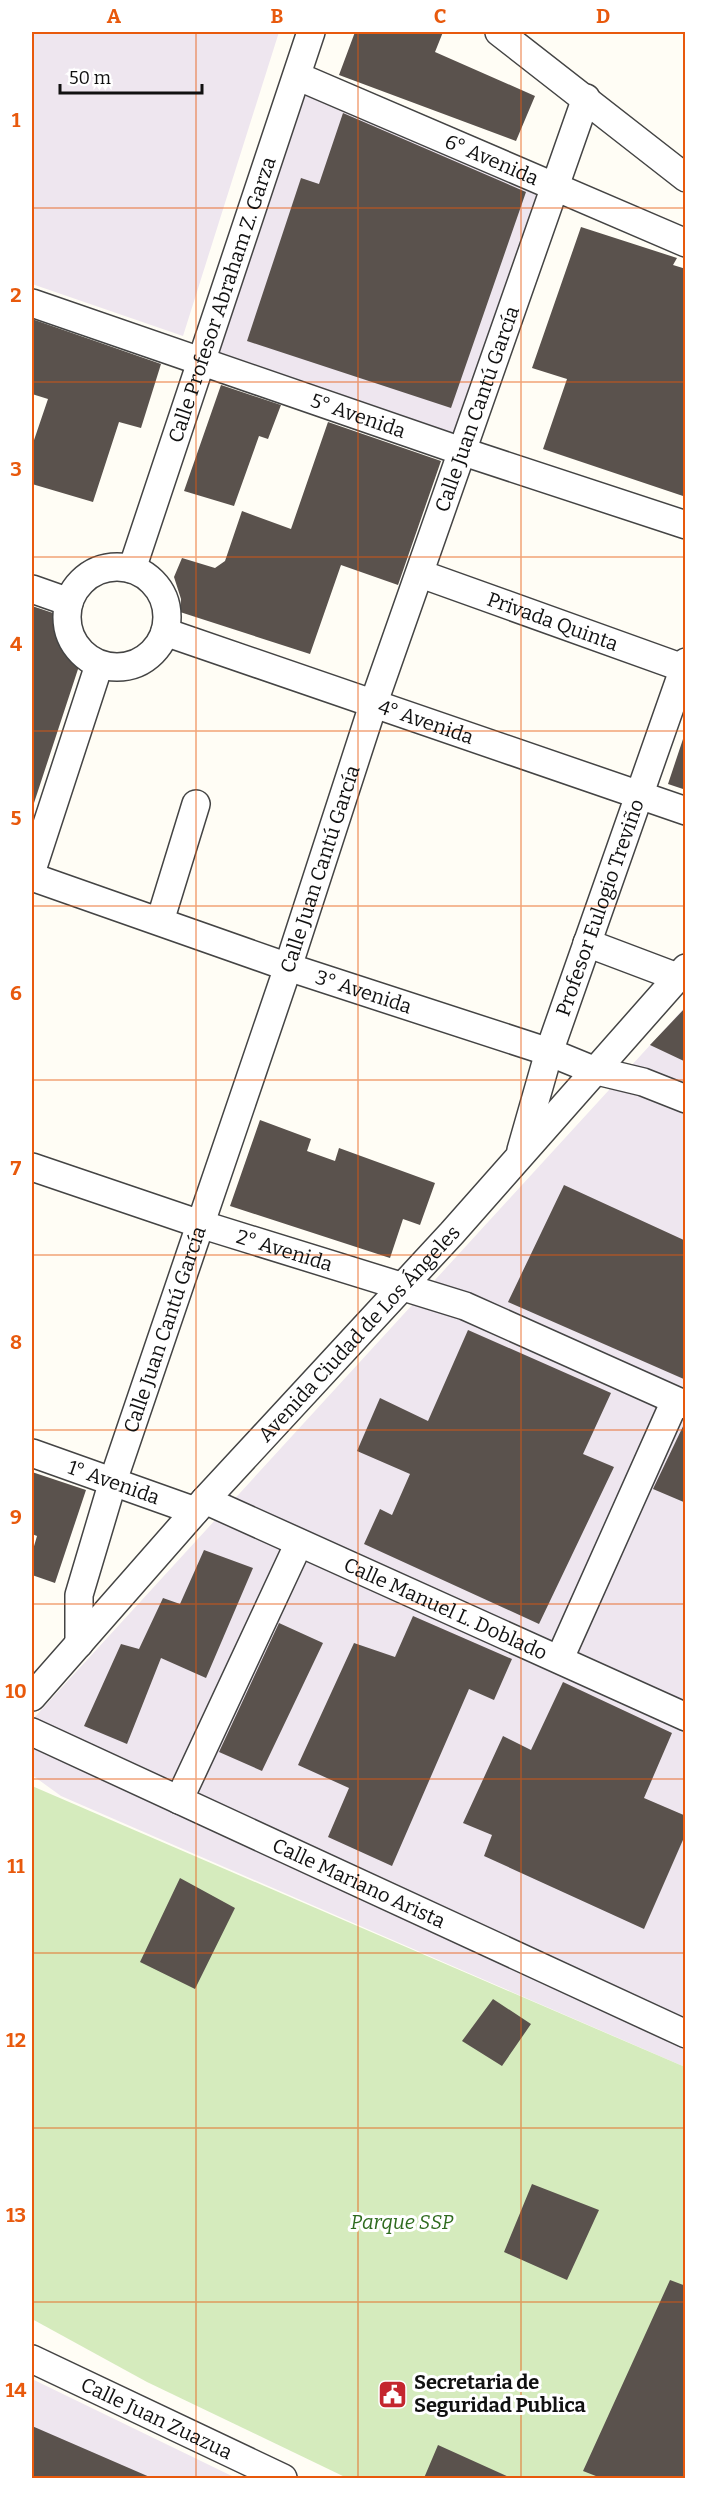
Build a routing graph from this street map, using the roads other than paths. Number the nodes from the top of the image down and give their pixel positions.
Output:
1 (311, 32) edge
2 (499, 32) edge
3 (297, 76) junction
4 (586, 98) junction
5 (686, 178) edge
6 (554, 186) junction
7 (686, 243) edge
8 (32, 303) edge
9 (203, 360) junction
10 (461, 451) junction
11 (686, 525) edge
12 (132, 569) junction
13 (421, 574) junction
14 (32, 589) edge
15 (69, 602) junction
16 (165, 632) junction
17 (99, 665) junction
18 (684, 665) edge
19 (374, 702) junction
20 (640, 794) junction
21 (196, 804) dead end
22 (686, 811) edge
23 (32, 870) edge
24 (32, 877) edge
25 (160, 921) junction
26 (587, 943) junction
27 (288, 967) junction
28 (681, 973) edge
29 (549, 1053) junction
30 (593, 1071) junction
31 (686, 1099) edge
32 (520, 1154) junction
33 (32, 1167) edge
34 (200, 1224) junction
35 (402, 1287) junction
36 (680, 1403) edge
37 (32, 1453) edge
38 (113, 1481) junction
39 (200, 1505) junction
40 (299, 1542) junction
41 (79, 1644) junction
42 (560, 1658) junction
43 (32, 1697) edge
44 (686, 1717) edge
45 (32, 1732) edge
46 (179, 1800) junction
47 (686, 2034) edge
48 (32, 2359) edge
49 (283, 2478) edge

1 - 3 street, Calle Profesor Abraham Z. Garza
2 - 4 street
3 - 6 street, 6° Avenida
3 - 9 street, Calle Profesor Abraham Z. Garza
4 - 5 street
4 - 6 street, Calle Juan Cantú García
6 - 7 street, 6° Avenida
6 - 10 street, Calle Juan Cantú García
8 - 9 street, 5° Avenida
9 - 10 street, 5° Avenida
9 - 12 street, Calle Profesor Abraham Z. Garza
10 - 11 street, 5° Avenida
10 - 13 street, Calle Juan Cantú García
12 - 15 street
12 - 16 street
13 - 18 street, Privada Quinta
13 - 19 street, Calle Juan Cantú García
14 - 15 street
15 - 17 street
16 - 17 street
16 - 19 street, 4° Avenida
17 - 23 street
18 - 20 street, Profesor Eulogio Treviño
19 - 20 street, 4° Avenida
19 - 27 street, Calle Juan Cantú García
20 - 22 street, 4° Avenida
20 - 26 street, Profesor Eulogio Treviño
21 - 25 street
24 - 25 street, 3° Avenida
25 - 27 street, 3° Avenida
26 - 28 street
26 - 29 street, Profesor Eulogio Treviño
27 - 29 street, 3° Avenida
27 - 34 street, Calle Juan Cantú García
28 - 30 street, Avenida Ciudad de Los Ángeles
29 - 30 street, 3° Avenida
29 - 32 street, Profesor Eulogio Treviño
30 - 31 street, 3° Avenida
30 - 32 street, Avenida Ciudad de Los Ángeles
32 - 35 street, Avenida Ciudad de Los Ángeles
33 - 34 street, 2° Avenida
34 - 35 street, 2° Avenida
34 - 38 street, Calle Juan Cantú García
35 - 36 street, 2° Avenida
35 - 39 street, Avenida Ciudad de Los Ángeles
36 - 42 street
37 - 38 street, 1° Avenida
38 - 39 street, 1° Avenida
38 - 41 street, Calle Juan Cantú García
39 - 40 street, Calle Manuel L. Doblado
39 - 41 street, Avenida Ciudad de Los Ángeles
40 - 42 street, Calle Manuel L. Doblado
40 - 46 street
41 - 43 street, Avenida Ciudad de Los Ángeles
42 - 44 street, Calle Manuel L. Doblado
45 - 46 street, Calle Mariano Arista
46 - 47 street, Calle Mariano Arista
48 - 49 street, Calle Juan Zuazua

